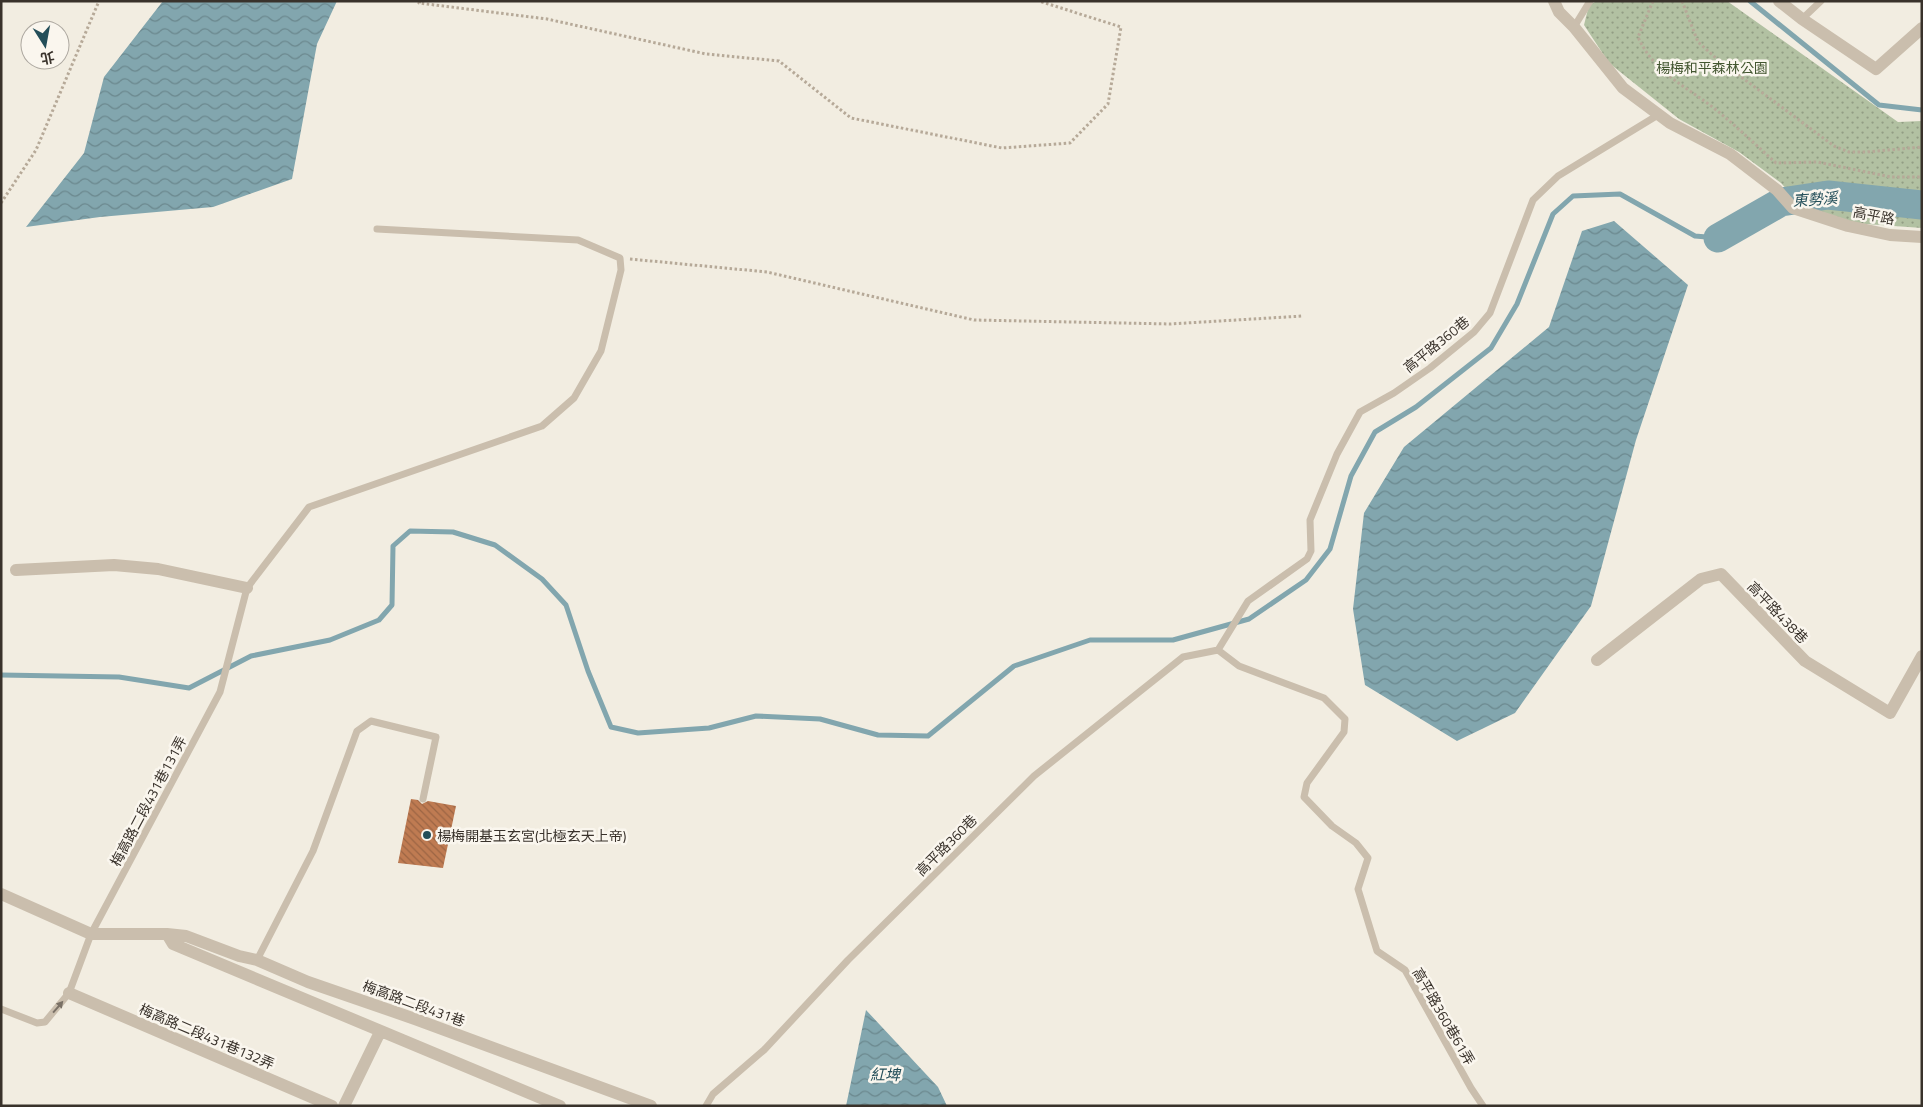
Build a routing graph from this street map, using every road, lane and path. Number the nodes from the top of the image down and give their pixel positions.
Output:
1 (98, 1) edge
2 (420, 1) edge
3 (1040, 1) edge
4 (1554, 1) edge
5 (1590, 1) edge
6 (1653, 1) edge
7 (1682, 1) edge
8 (1779, 1) edge
9 (1821, 1) edge
10 (1802, 19) junction
11 (1574, 27) junction
12 (1922, 28) edge
13 (1658, 115) junction
14 (1922, 147) edge
15 (1922, 177) edge
16 (1, 203) edge
17 (377, 229) dead end
18 (1922, 237) edge
19 (620, 258) junction
20 (1303, 316) dead end
21 (16, 570) dead end
22 (247, 588) junction
23 (1218, 650) junction
24 (1922, 656) edge
25 (1597, 660) dead end
26 (423, 799) dead end
27 (1, 894) edge
28 (91, 934) junction
29 (167, 934) junction
30 (257, 960) junction
31 (69, 993) junction
32 (1, 1009) edge
33 (380, 1032) junction
34 (332, 1106) edge
35 (344, 1106) edge
36 (560, 1106) edge
37 (651, 1106) edge
38 (706, 1106) edge
39 (1483, 1106) edge

1 - 16 path
2 - 3 path
4 - 11 street
5 - 11 lane
6 - 15 path
7 - 14 path
8 - 10 street
9 - 10 lane
10 - 12 street
11 - 13 street
13 - 18 street, 高平路
13 - 23 lane, 高平路360巷
17 - 19 lane
19 - 20 path
19 - 22 lane
21 - 22 street
22 - 28 lane, 梅高路二段431巷131弄
23 - 38 lane, 高平路360巷
23 - 39 lane, 高平路360巷61弄
24 - 25 street, 高平路438巷
26 - 30 lane
27 - 28 street, 梅高路二段431巷
28 - 29 street, 梅高路二段431巷
28 - 31 lane, 梅高路二段431巷131弄
29 - 30 street, 梅高路二段431巷
29 - 33 street
30 - 37 street, 梅高路二段431巷
32 -> 31 lane, 梅高路二段431巷131弄
31 - 34 street, 梅高路二段431巷132弄
33 - 35 street
33 - 36 street

